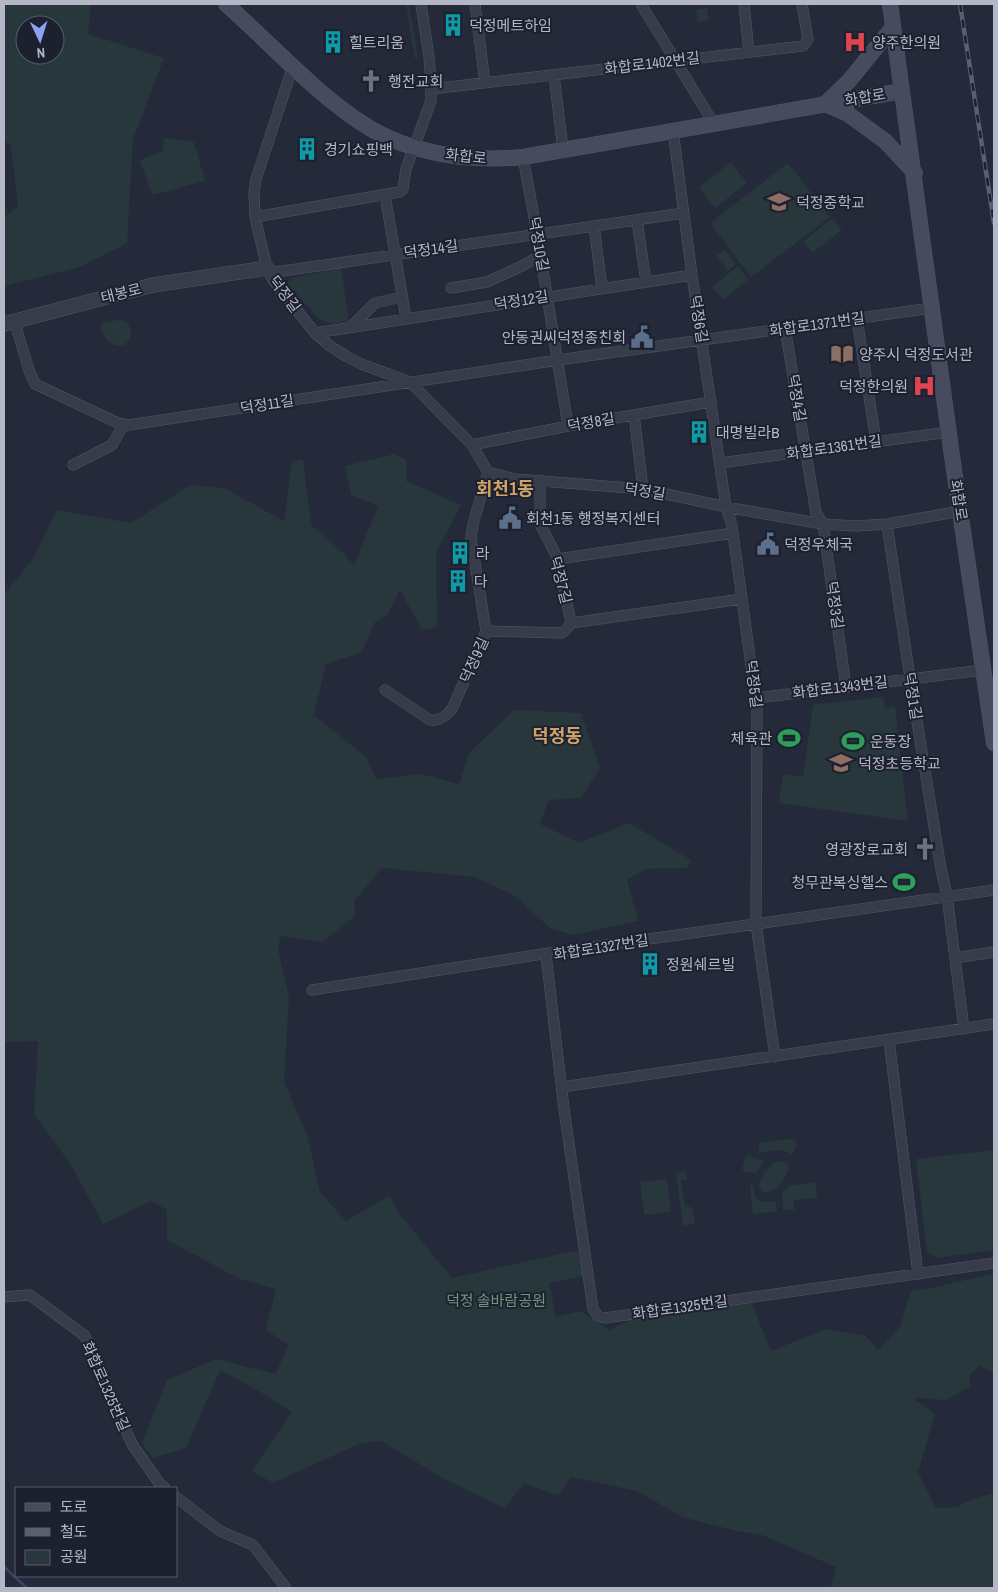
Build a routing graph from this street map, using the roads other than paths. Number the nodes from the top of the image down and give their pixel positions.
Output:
1 (226, 4) edge
2 (421, 4) edge
3 (475, 4) edge
4 (641, 4) edge
5 (744, 4) edge
6 (802, 4) edge
7 (890, 4) edge
8 (893, 27) junction
9 (749, 52) junction
10 (676, 61) junction
11 (293, 66) junction
12 (554, 75) junction
13 (485, 83) junction
14 (431, 89) junction
15 (902, 91) junction
16 (825, 104) junction
17 (714, 124) junction
18 (673, 131) junction
19 (415, 147) junction
20 (563, 150) junction
21 (523, 157) junction
22 (914, 173) junction
23 (385, 195) junction
24 (684, 213) junction
25 (255, 217) junction
26 (637, 220) junction
27 (594, 226) junction
28 (537, 233) junction
29 (261, 246) junction
30 (394, 254) junction
31 (541, 255) junction
32 (268, 270) junction
33 (241, 272) junction
34 (692, 275) junction
35 (275, 282) junction
36 (646, 282) junction
37 (451, 288) dead end
38 (602, 288) junction
39 (547, 296) junction
40 (402, 297) junction
41 (932, 308) junction
42 (406, 318) junction
43 (857, 319) junction
44 (9, 322) edge
45 (350, 327) junction
46 (785, 328) junction
47 (316, 333) junction
48 (702, 340) junction
49 (558, 360) junction
50 (370, 368) junction
51 (410, 382) junction
52 (371, 388) junction
53 (711, 402) junction
54 (634, 415) junction
55 (124, 424) junction
56 (568, 426) junction
57 (949, 432) junction
58 (876, 441) junction
59 (472, 445) junction
60 (806, 450) junction
61 (720, 463) junction
62 (72, 465) dead end
63 (488, 472) junction
64 (540, 480) junction
65 (643, 489) junction
66 (726, 507) junction
67 (961, 511) junction
68 (824, 524) junction
69 (887, 524) junction
70 (733, 533) junction
71 (558, 559) junction
72 (742, 600) junction
73 (571, 623) junction
74 (486, 631) junction
75 (983, 670) junction
76 (910, 678) junction
77 (846, 686) junction
78 (385, 690) dead end
79 (757, 698) junction
80 (994, 743) edge
81 (994, 890) edge
82 (947, 896) junction
83 (756, 924) junction
84 (994, 952) edge
85 (549, 953) junction
86 (955, 958) junction
87 (312, 990) dead end
88 (994, 1024) edge
89 (964, 1029) junction
90 (889, 1040) junction
91 (775, 1057) junction
92 (562, 1086) junction
93 (994, 1263) edge
94 (918, 1274) junction
95 (4, 1297) edge
96 (164, 1487) edge
97 (178, 1499) edge
98 (286, 1588) edge

1 - 11 main road, 화합로
2 - 14 street
3 - 13 street
4 - 10 street
5 - 9 street
6 - 9 street, 화합로1402번길
7 - 8 main road
8 - 15 main road
8 - 16 main road
9 - 10 street, 화합로1402번길
10 - 12 street, 화합로1402번길
10 - 17 street
11 - 19 main road, 화합로
11 - 25 street, 덕정길
12 - 13 street, 화합로1402번길
12 - 20 street
13 - 14 street, 화합로1402번길
14 - 19 street
15 - 16 main road, 화합로
15 - 22 main road, 화합로
16 - 17 main road, 화합로
16 - 22 main road
17 - 18 main road, 화합로
18 - 20 main road, 화합로
18 - 24 street, 덕정6길
19 - 21 main road, 화합로
19 - 23 street
20 - 21 main road, 화합로
21 - 28 street, 덕정10길
22 - 41 main road, 화합로
23 - 25 street
23 - 30 street
24 - 26 street, 덕정14길
24 - 34 street, 덕정6길
25 - 29 street, 덕정길
26 - 27 street, 덕정14길
26 - 36 street
27 - 28 street, 덕정14길
27 - 38 street
28 - 30 street, 덕정14길
28 - 31 street, 덕정10길
29 - 32 street, 덕정길
29 - 33 street
30 - 32 street, 덕정14길
30 - 40 street
31 - 37 street, 덕정12길
31 - 39 street, 덕정10길
32 - 33 street, 태봉로
32 - 35 street, 덕정길
33 - 35 street, 태봉로
33 - 44 street, 태봉로
34 - 36 street, 덕정12길
34 - 48 street, 덕정6길
35 - 47 street, 덕정길
36 - 38 street, 덕정12길
38 - 39 street, 덕정12길
39 - 42 street, 덕정12길
39 - 49 street, 덕정10길
40 - 42 street
40 - 45 street
41 - 43 street, 화합로1371번길
41 - 57 main road, 화합로
42 - 45 street, 덕정12길
43 - 46 street, 화합로1371번길
43 - 58 street
44 - 55 street, 덕정11길
45 - 47 street, 덕정12길
46 - 48 street, 화합로1371번길
46 - 60 street, 덕정4길
47 - 50 street, 덕정길
48 - 49 street
48 - 53 street, 덕정6길
49 - 51 street
49 - 56 street, 덕정10길
50 - 51 street, 덕정길
50 - 52 street
51 - 52 street, 덕정11길
51 - 59 street, 덕정길
52 - 55 street, 덕정11길
53 - 54 street, 덕정8길
53 - 61 street, 덕정6길
54 - 56 street, 덕정8길
54 - 65 street
55 - 62 street
56 - 59 street, 덕정8길
57 - 58 street, 화합로1361번길
57 - 67 main road, 화합로
58 - 60 street, 화합로1361번길
59 - 63 street, 덕정길
60 - 61 street, 화합로1361번길
60 - 68 street, 덕정4길
61 - 66 street, 덕정6길
63 - 64 street, 덕정길
63 - 74 street, 덕정9길
64 - 65 street, 덕정길
64 - 71 street, 덕정7길
65 - 66 street, 덕정길
66 - 68 street, 덕정길
66 - 70 street, 덕정5길
67 - 69 street, 덕정길
67 - 75 main road, 화합로
68 - 69 street, 덕정길
68 - 77 street, 덕정3길
69 - 76 street, 덕정1길
70 - 71 street
70 - 72 street, 덕정5길
71 - 73 street, 덕정7길
72 - 73 street
72 - 79 street, 덕정5길
73 - 74 street
74 - 78 street, 덕정9길
75 - 76 street, 화합로1343번길
75 - 80 main road, 화합로
76 - 77 street, 화합로1343번길
76 - 82 street, 덕정1길
77 - 79 street, 화합로1343번길
79 - 83 street, 덕정5길
81 - 82 street, 화합로1327번길
82 - 83 street, 화합로1327번길
82 - 86 street
83 - 85 street, 화합로1327번길
83 - 91 street
84 - 86 street
85 - 87 street
85 - 92 street, 화합로1327번길
86 - 89 street
88 - 89 street
89 - 90 street
90 - 91 street
90 - 94 street
91 - 92 street
92 - 94 street, 화합로1325번길
93 - 94 street, 화합로1325번길
95 - 96 street, 화합로1325번길
97 - 98 street

